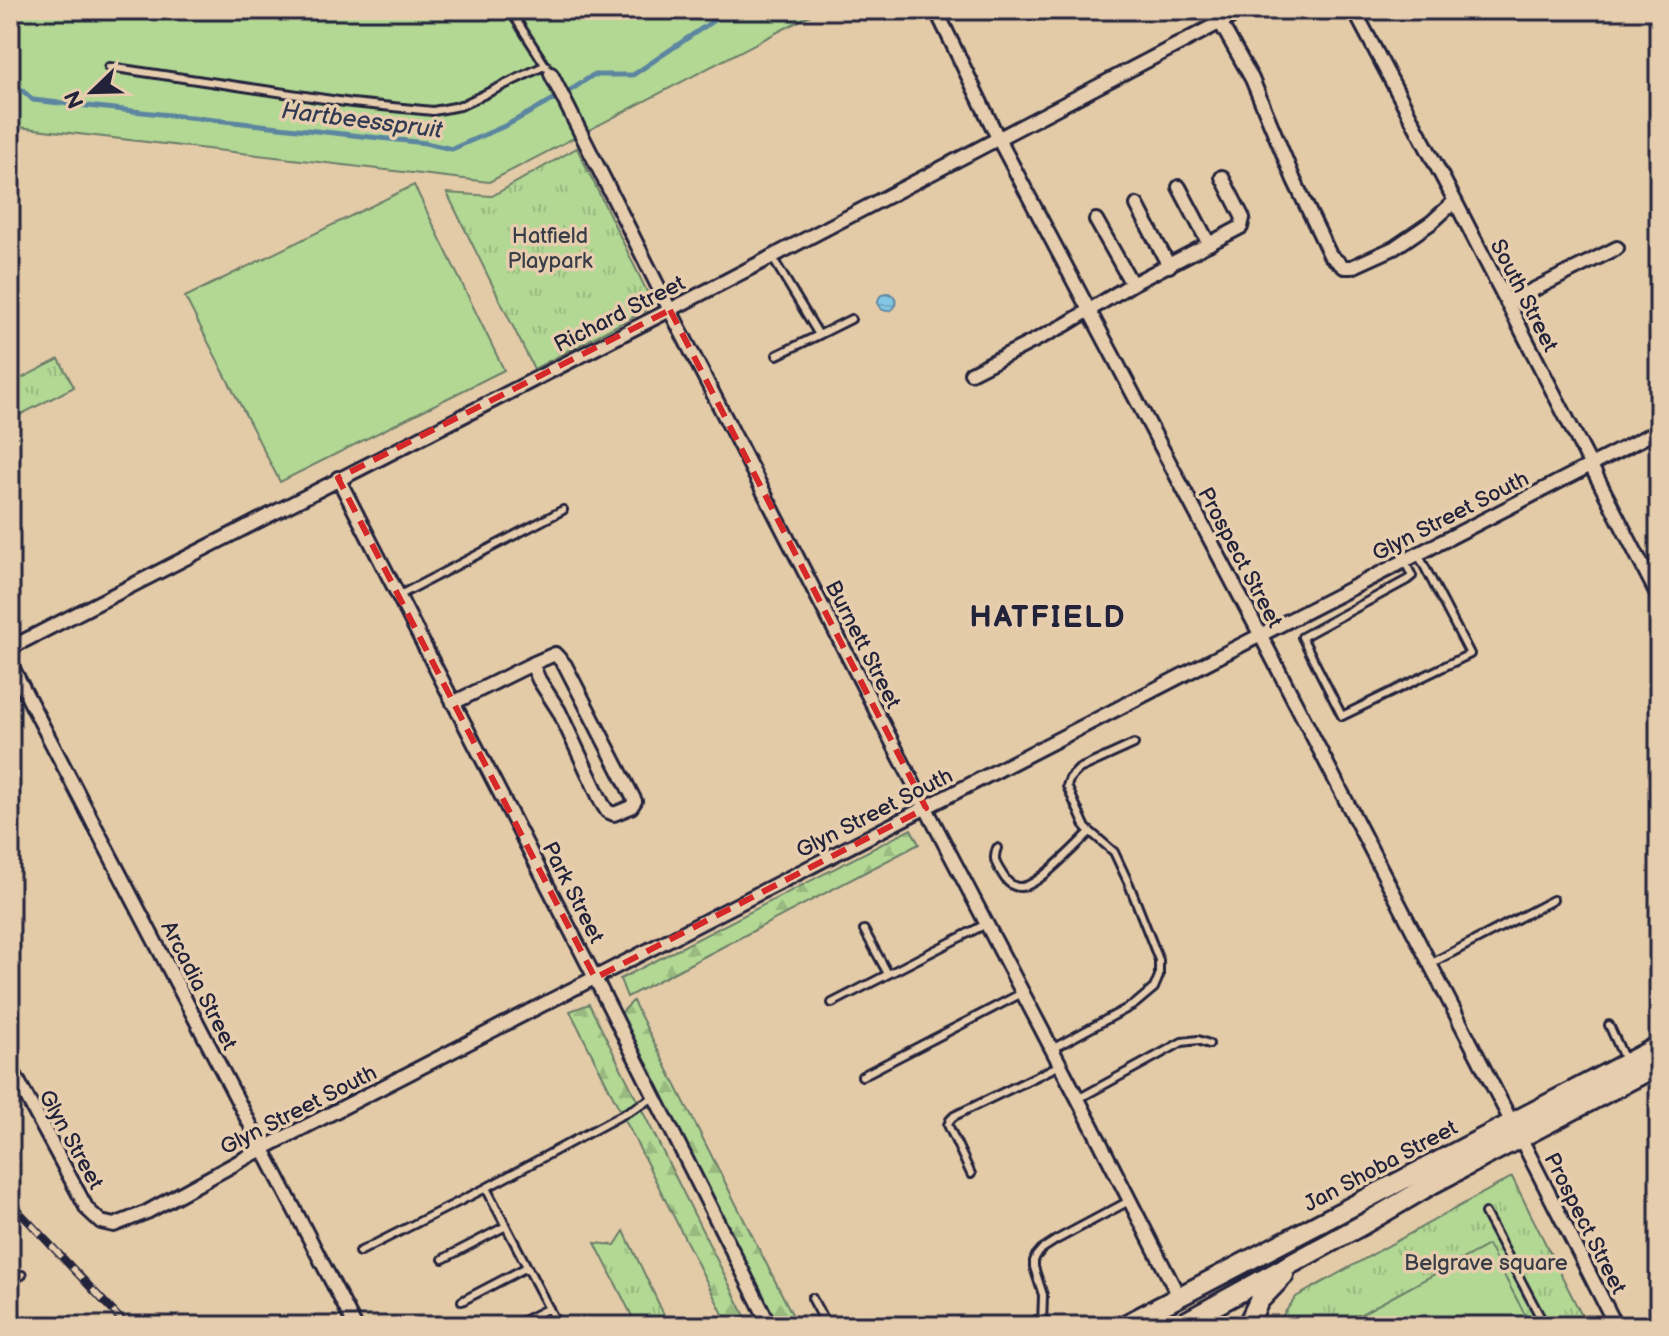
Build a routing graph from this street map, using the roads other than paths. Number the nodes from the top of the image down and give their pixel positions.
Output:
1 (510, 10) edge
2 (936, 10) edge
3 (1244, 10) edge
4 (1354, 10) edge
5 (1220, 22) junction
6 (109, 67) dead end
7 (549, 70) junction
8 (998, 138) junction
9 (1222, 177) dead end
10 (1179, 187) dead end
11 (1455, 201) junction
12 (1137, 205) dead end
13 (1096, 220) dead end
14 (1209, 244) junction
15 (1617, 248) dead end
16 (772, 257) junction
17 (1169, 266) junction
18 (1132, 284) junction
19 (1507, 303) junction
20 (670, 310) junction
21 (1089, 312) junction
22 (851, 319) dead end
23 (819, 335) junction
24 (777, 355) dead end
25 (971, 373) dead end
26 (1659, 430) edge
27 (1590, 467) junction
28 (338, 478) junction
29 (563, 510) dead end
30 (1418, 554) junction
31 (1405, 561) junction
32 (1654, 578) edge
33 (398, 596) junction
34 (1659, 598) edge
35 (1260, 634) junction
36 (10, 648) edge
37 (10, 663) edge
38 (532, 664) junction
39 (453, 703) junction
40 (1134, 744) dead end
41 (926, 808) junction
42 (1090, 832) junction
43 (997, 848) dead end
44 (1553, 900) dead end
45 (986, 924) junction
46 (864, 930) dead end
47 (1430, 964) junction
48 (888, 974) junction
49 (595, 978) junction
50 (1022, 993) junction
51 (832, 1003) dead end
52 (1609, 1025) dead end
53 (1209, 1044) dead end
54 (1659, 1046) edge
55 (1052, 1049) junction
56 (1627, 1063) junction
57 (1060, 1065) junction
58 (1659, 1065) edge
59 (10, 1066) edge
60 (862, 1076) dead end
61 (655, 1097) junction
62 (1078, 1099) junction
63 (1516, 1130) junction
64 (262, 1149) junction
65 (971, 1174) dead end
66 (486, 1188) junction
67 (1130, 1201) junction
68 (1485, 1213) dead end
69 (107, 1224) joint
70 (506, 1226) junction
71 (359, 1252) dead end
72 (1311, 1253) junction
73 (443, 1259) dead end
74 (527, 1267) junction
75 (22, 1275) dead end
76 (10, 1281) edge
77 (1179, 1297) junction
78 (812, 1298) dead end
79 (462, 1301) dead end
80 (549, 1308) junction
81 (1042, 1317) junction
82 (355, 1326) edge
83 (513, 1326) edge
84 (558, 1326) edge
85 (770, 1326) edge
86 (827, 1326) edge
87 (1025, 1326) edge
88 (1042, 1326) edge
89 (1123, 1326) edge
90 (1178, 1326) edge
91 (1247, 1326) edge
92 (1545, 1326) edge
93 (1616, 1326) edge

1 - 7 lane, Burnett Street
2 - 8 street, Prospect Street
3 - 5 street, Richard Street
4 - 11 street, South Street
5 - 8 street, Richard Street
5 - 11 street
6 - 7 lane
7 - 20 street, Burnett Street
8 - 16 street, Richard Street
8 - 21 street, Prospect Street
9 - 14 street
10 - 14 street
11 - 19 street, South Street
12 - 17 street
13 - 18 street
14 - 17 street
15 - 19 street
16 - 20 street, Richard Street
16 - 23 lane
17 - 18 street
18 - 21 street
19 - 27 street, South Street
20 - 28 street, Richard Street
20 - 41 street, Burnett Street
21 - 25 street
21 - 35 street, Prospect Street
22 - 23 lane
23 - 24 lane
26 - 27 street, Glyn Street South
27 - 30 street, Glyn Street South
27 - 32 street, South Street
28 - 33 street, Park Street
28 - 36 street, Richard Street
29 - 33 lane
30 - 31 street, Glyn Street South
30 - 31 lane
31 - 35 street, Glyn Street South
32 - 34 street, South Street
33 - 39 street, Park Street
35 - 41 street, Glyn Street South
35 - 47 street, Prospect Street
37 - 64 street, Arcadia Street
38 - 38 street
38 - 39 street
39 - 49 street, Park Street
40 - 42 lane
41 - 45 street, Burnett Street
41 - 49 street, Glyn Street South
42 - 43 lane
42 - 55 lane
44 - 47 lane
45 - 48 lane
45 - 50 street, Burnett Street
46 - 48 lane
47 - 63 street, Prospect Street
48 - 51 lane
49 - 61 street, Park Street
49 - 64 street, Glyn Street South
50 - 55 street, Burnett Street
50 - 60 lane
52 - 56 lane
53 - 62 lane
54 - 56 main road, Jan Shoba Street
55 - 57 street, Burnett Street
56 - 63 main road, Jan Shoba Street
57 - 62 street, Burnett Street
57 - 65 lane
58 - 63 main road, Jan Shoba Street
59 - 69 street, Glyn Street
61 - 66 lane
61 - 85 street, Park Street
62 - 67 street, Burnett Street
63 - 72 main road, Jan Shoba Street
63 - 77 main road, Jan Shoba Street
63 - 93 street, Prospect Street
64 - 69 street, Glyn Street South
64 - 82 street, Arcadia Street
66 - 70 lane
66 - 71 lane
67 - 77 street, Burnett Street
67 - 81 lane
68 - 92 lane
70 - 73 lane
70 - 74 lane
72 - 90 main road, Jan Shoba Street
72 - 91 main road
74 - 79 lane
74 - 80 lane
75 - 76 lane
77 - 89 main road, Jan Shoba Street
78 - 86 lane
80 - 83 lane
80 - 84 lane
81 - 87 lane
81 - 88 lane

